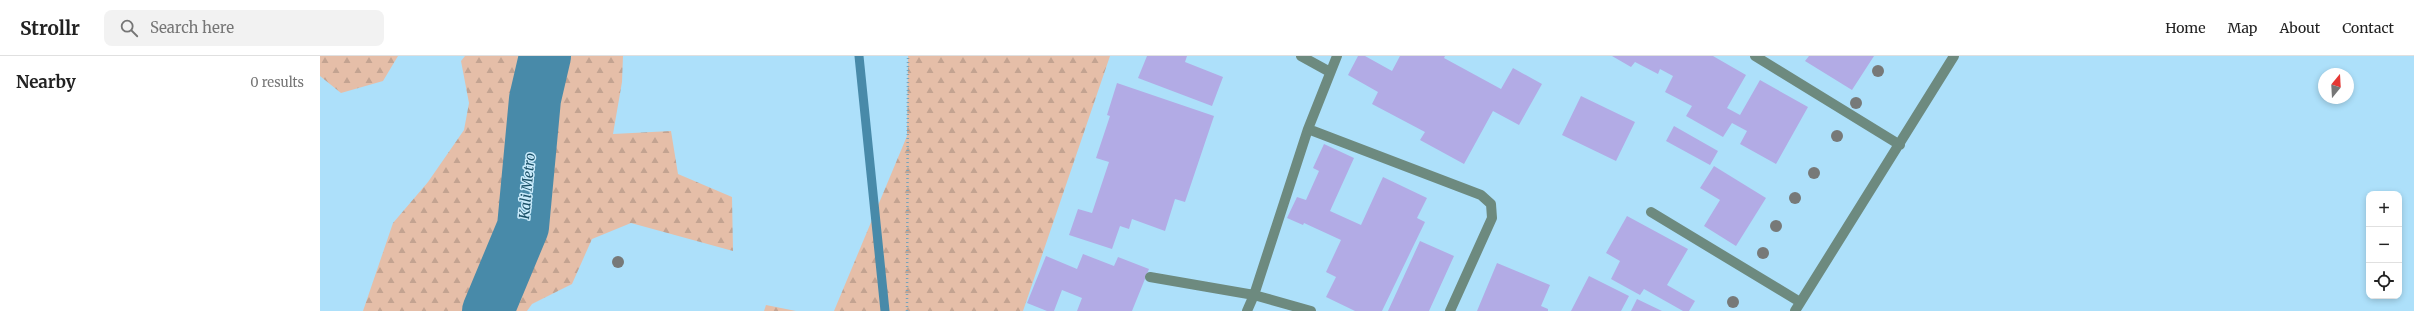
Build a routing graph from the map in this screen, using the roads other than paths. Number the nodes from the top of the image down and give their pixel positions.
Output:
1 (1301, 56) edge
2 (1337, 56) edge
3 (1755, 56) edge
4 (1954, 56) edge
5 (1330, 72) junction
6 (1308, 129) junction
7 (1900, 145) junction
8 (1651, 212) dead end
9 (1150, 277) dead end
10 (1254, 295) junction
11 (1798, 307) edge
12 (1246, 311) edge
13 (1311, 311) edge
14 (1450, 311) edge

1 - 5 street
2 - 5 street
3 - 7 street
4 - 7 street
5 - 6 street
6 - 10 street
6 - 14 street
7 - 11 street
8 - 11 street
9 - 10 street
10 - 12 street
10 - 13 street

